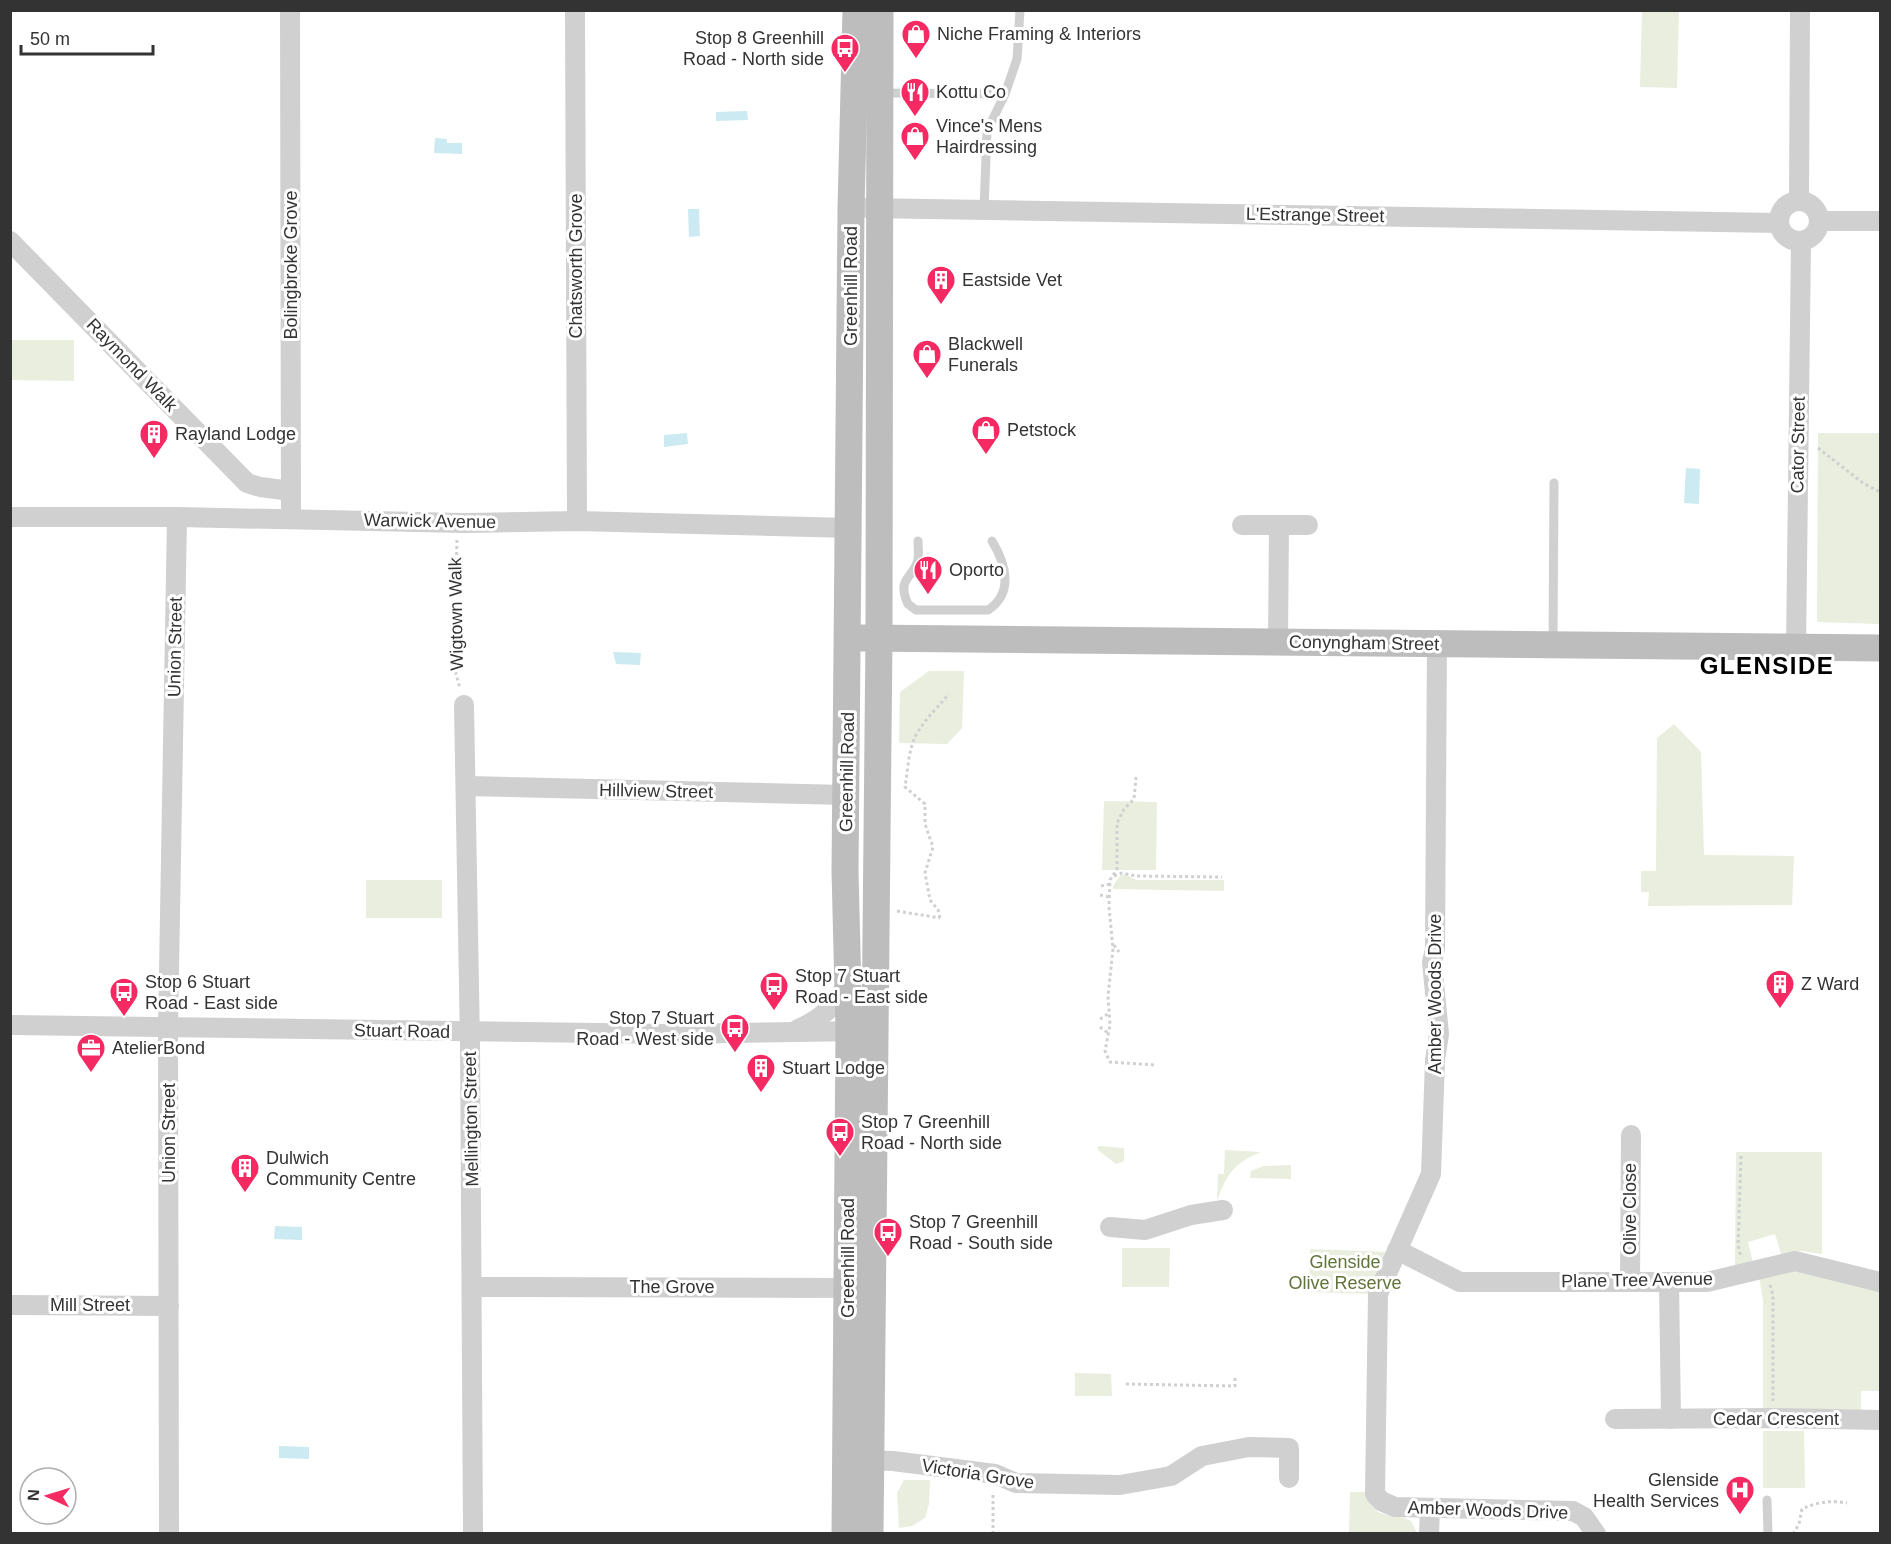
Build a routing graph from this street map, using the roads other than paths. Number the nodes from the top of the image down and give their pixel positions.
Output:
1 (290, 10) edge
2 (575, 10) edge
3 (856, 10) edge
4 (880, 10) edge
5 (1020, 10) edge
6 (1800, 10) edge
7 (880, 93) junction
8 (1005, 94) junction
9 (1799, 201) junction
10 (879, 208) junction
11 (852, 209) junction
12 (984, 210) junction
13 (1820, 221) junction
14 (1881, 221) edge
15 (1779, 223) junction
16 (10, 241) edge
17 (1801, 242) junction
18 (879, 482) junction
19 (1554, 483) dead end
20 (291, 491) junction
21 (10, 517) edge
22 (177, 517) junction
23 (291, 519) junction
24 (577, 521) junction
25 (1242, 525) dead end
26 (1279, 525) junction
27 (1308, 525) dead end
28 (849, 528) junction
29 (918, 541) dead end
30 (993, 541) dead end
31 (848, 638) junction
32 (879, 638) junction
33 (925, 639) junction
34 (1278, 642) junction
35 (1437, 644) junction
36 (1553, 645) junction
37 (1796, 648) junction
38 (1881, 648) edge
39 (878, 677) junction
40 (464, 705) road end
41 (466, 786) junction
42 (846, 795) junction
43 (848, 982) junction
44 (10, 1025) edge
45 (168, 1028) junction
46 (862, 1031) junction
47 (470, 1032) junction
48 (793, 1032) junction
49 (1631, 1135) dead end
50 (1223, 1210) dead end
51 (1110, 1227) dead end
52 (1397, 1250) junction
53 (1630, 1282) junction
54 (1669, 1282) junction
55 (1881, 1282) edge
56 (472, 1287) junction
57 (859, 1288) junction
58 (10, 1305) edge
59 (169, 1306) junction
60 (1615, 1419) dead end
61 (1671, 1419) junction
62 (1881, 1420) edge
63 (858, 1460) junction
64 (1289, 1478) dead end
65 (1767, 1500) dead end
66 (1430, 1508) junction
67 (169, 1533) edge
68 (473, 1533) edge
69 (845, 1533) edge
70 (870, 1533) edge
71 (1429, 1533) edge
72 (1596, 1533) edge
73 (1768, 1533) edge

1 - 20 street, Bolingbroke Grove
2 - 24 street, Chatsworth Grove
3 - 11 main road, Greenhill Road
4 - 7 main road, Greenhill Road
5 - 8 lane
6 - 9 street
7 - 8 lane
7 - 10 main road, Greenhill Road
8 - 12 lane
9 - 13 street
9 - 15 street
10 - 11 street, L'Estrange Street
10 - 12 street, L'Estrange Street
10 - 18 main road, Greenhill Road
11 - 28 main road, Greenhill Road
12 - 15 street, L'Estrange Street
13 - 14 street
13 - 17 street
15 - 17 street
16 - 20 street, Raymond Walk
17 - 37 street, Cator Street
18 - 28 main road
18 - 32 main road, Greenhill Road
19 - 36 lane
20 - 23 street, Bolingbroke Grove
21 - 22 street, Warwick Avenue
22 - 23 street, Warwick Avenue
22 - 45 street, Union Street
23 - 24 street, Warwick Avenue
24 - 28 street, Warwick Avenue
25 - 26 street
26 - 27 street
26 - 34 street
28 - 31 main road, Greenhill Road
29 - 30 lane
31 - 32 main road, Conyngham Street
31 - 42 main road, Greenhill Road
32 - 33 main road, Conyngham Street
32 - 39 main road, Greenhill Road
33 - 34 main road, Conyngham Street
33 - 39 main road
34 - 35 main road, Conyngham Street
35 - 36 main road, Conyngham Street
35 - 52 street, Amber Woods Drive
36 - 37 main road, Conyngham Street
37 - 38 main road, Conyngham Street
39 - 46 main road, Greenhill Road
40 - 41 street, Mellington Street
41 - 42 street, Hillview Street
41 - 47 street, Mellington Street
42 - 43 main road, Greenhill Road
43 - 46 main road, Greenhill Road
43 - 48 street, Stuart Road
44 - 45 street, Stuart Road
45 - 47 street, Stuart Road
45 - 59 street, Union Street
46 - 48 street, Stuart Road
46 - 57 main road, Greenhill Road
47 - 48 street, Stuart Road
47 - 56 street, Mellington Street
49 - 53 street, Olive Close
50 - 51 street
52 - 53 street, Plane Tree Avenue
52 - 66 street, Amber Woods Drive
53 - 54 street, Plane Tree Avenue
54 - 55 street, Plane Tree Avenue
54 - 61 street
56 - 57 street, The Grove
56 - 68 street, Mellington Street
57 - 63 main road, Greenhill Road
58 - 59 street, Mill Street
59 - 67 street, Union Street
60 - 61 street, Cedar Crescent
61 - 62 street, Cedar Crescent
63 - 64 street, Victoria Grove
63 - 69 main road, Greenhill Road
63 - 70 main road, Greenhill Road
65 - 73 lane
66 - 71 street
66 - 72 street, Amber Woods Drive

